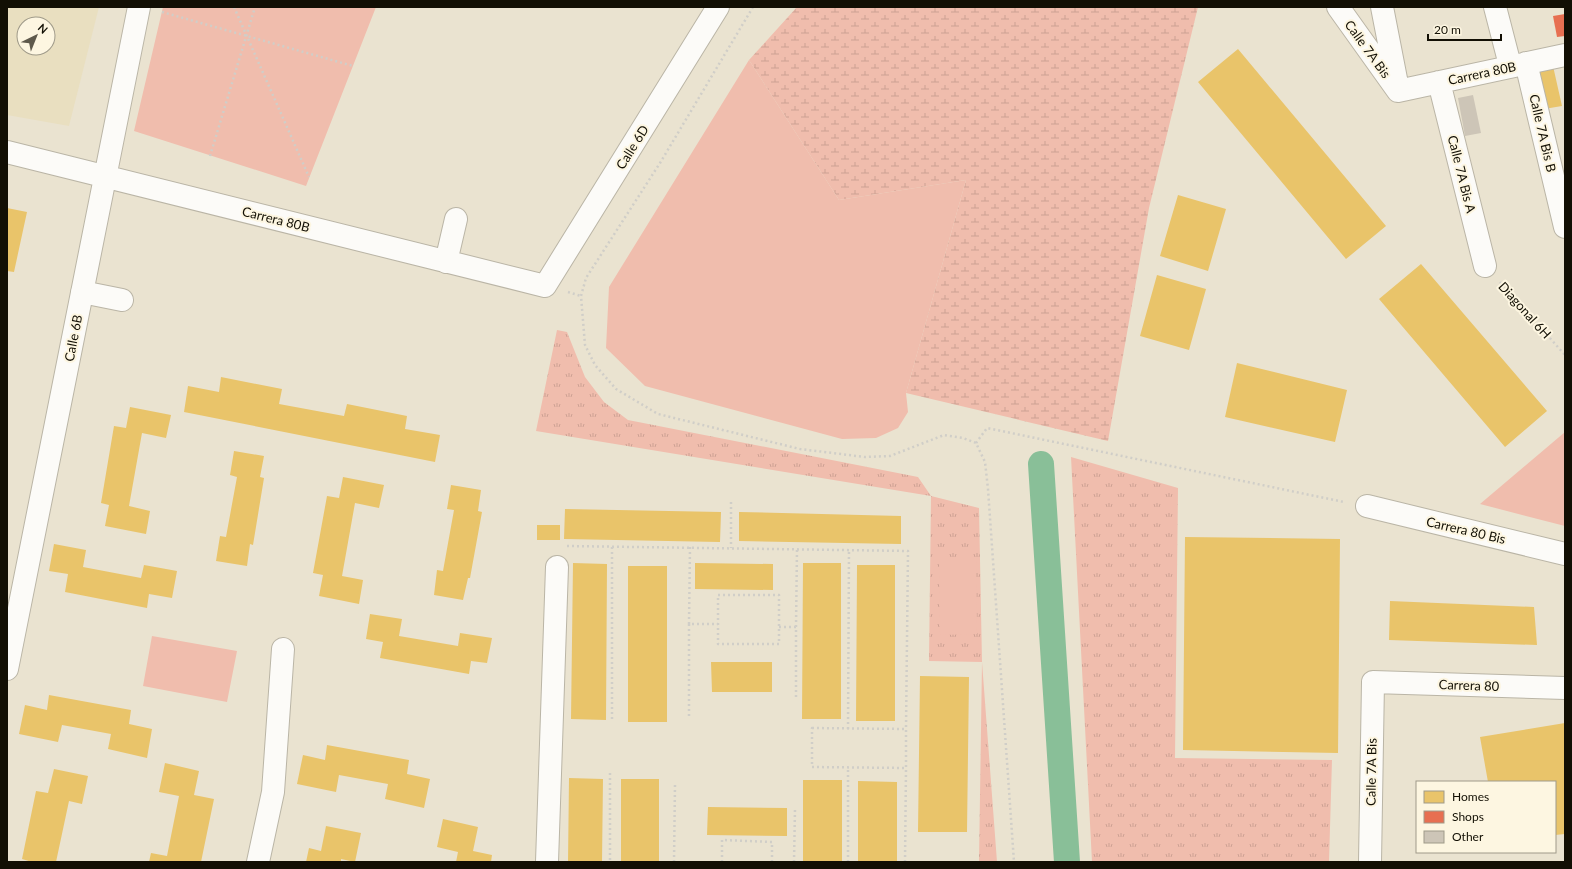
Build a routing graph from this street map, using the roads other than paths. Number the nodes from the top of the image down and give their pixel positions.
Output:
1 (139, 7) edge
2 (718, 7) edge
3 (1338, 7) edge
4 (1382, 7) edge
5 (1495, 7) edge
6 (1565, 54) edge
7 (1518, 64) junction
8 (1440, 82) junction
9 (1398, 91) junction
10 (7, 152) edge
11 (104, 176) junction
12 (456, 219) dead end
13 (1565, 227) edge
14 (446, 262) junction
15 (1485, 266) road end
16 (545, 286) joint
17 (82, 292) junction
18 (122, 300) dead end
19 (1366, 506) road end
20 (1565, 554) edge
21 (557, 567) road end
22 (13, 605) edge
23 (283, 649) dead end
24 (7, 669) edge
25 (1373, 682) joint
26 (1565, 688) edge
27 (258, 862) edge
28 (547, 862) edge
29 (1370, 862) edge

1 - 11 street, Calle 6B
2 - 16 street, Calle 6D
3 - 9 street, Calle 7A Bis
4 - 9 street
5 - 7 street, Calle 7A Bis B
6 - 7 street, Carrera 80B
7 - 8 street, Carrera 80B
7 - 13 street, Calle 7A Bis B
8 - 9 street, Carrera 80B
8 - 15 street, Calle 7A Bis A
10 - 11 street, Carrera 80B
11 - 14 street, Carrera 80B
11 - 17 street, Calle 6B
12 - 14 street
14 - 16 street, Carrera 80B
17 - 18 street
17 - 22 street, Calle 6B
19 - 20 street, Carrera 80 Bis
21 - 28 street
22 - 24 street, Calle 6B
23 - 27 street
25 - 26 street, Carrera 80
25 - 29 street, Calle 7A Bis

